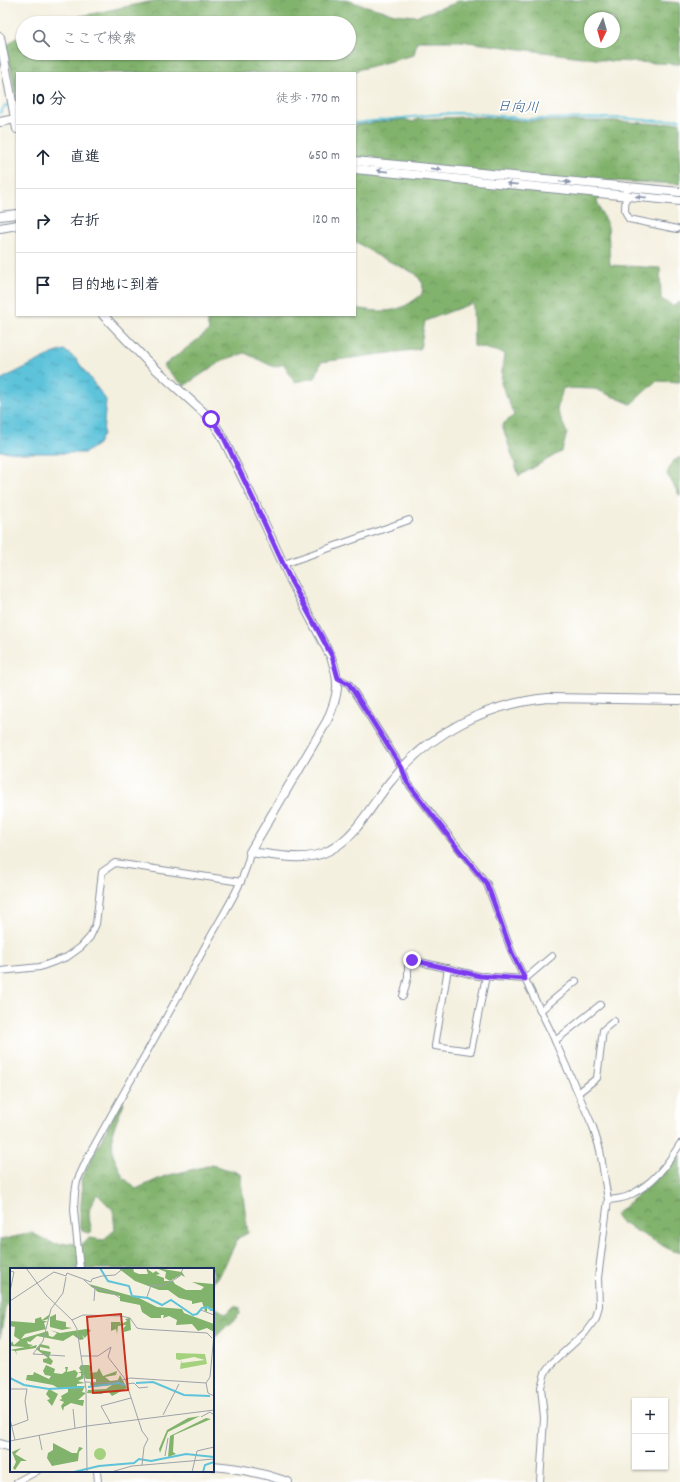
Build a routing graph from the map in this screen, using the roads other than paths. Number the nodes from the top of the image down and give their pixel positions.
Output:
1 (0, 37) edge
2 (14, 115) junction
3 (0, 122) edge
4 (16, 124) edge
5 (356, 161) edge
6 (356, 169) edge
7 (626, 192) junction
8 (680, 192) edge
9 (680, 201) edge
10 (16, 214) edge
11 (0, 216) edge
12 (16, 225) edge
13 (0, 228) edge
14 (677, 230) dead end
15 (104, 316) edge
16 (409, 520) dead end
17 (284, 564) junction
18 (338, 678) junction
19 (680, 700) edge
20 (402, 768) junction
21 (250, 852) junction
22 (240, 882) junction
23 (552, 956) dead end
24 (448, 968) junction
25 (0, 971) edge
26 (486, 976) junction
27 (525, 979) junction
28 (576, 981) dead end
29 (403, 996) dead end
30 (600, 1005) dead end
31 (540, 1012) junction
32 (614, 1021) dead end
33 (555, 1041) junction
34 (578, 1093) junction
35 (680, 1144) edge
36 (608, 1200) junction
37 (80, 1268) edge
38 (0, 1444) edge
39 (10, 1447) edge
40 (214, 1466) edge
41 (35, 1472) edge
42 (97, 1472) edge
43 (17, 1482) edge
44 (98, 1482) edge
45 (288, 1482) edge
46 (540, 1482) edge

1 - 2 street
2 - 3 street
2 - 4 street
5 -> 7 street
7 -> 6 street
7 - 8 street
9 -> 7 street
7 - 14 street
10 - 11 street
12 - 13 street
15 - 17 street
16 - 17 street
17 - 18 street
18 - 20 street
18 - 21 street
19 - 20 street
20 - 21 street
20 - 27 street
21 - 22 street
22 - 25 street
22 - 37 street
23 - 27 street
24 - 26 street
24 - 26 street
24 - 29 street
26 - 27 street
27 - 31 street
28 - 31 street
30 - 33 street
31 - 33 street
32 - 34 street
33 - 34 street
34 - 36 street
35 - 36 street
36 - 46 street
38 - 39 street
40 - 45 street
41 - 43 street
42 - 44 street

